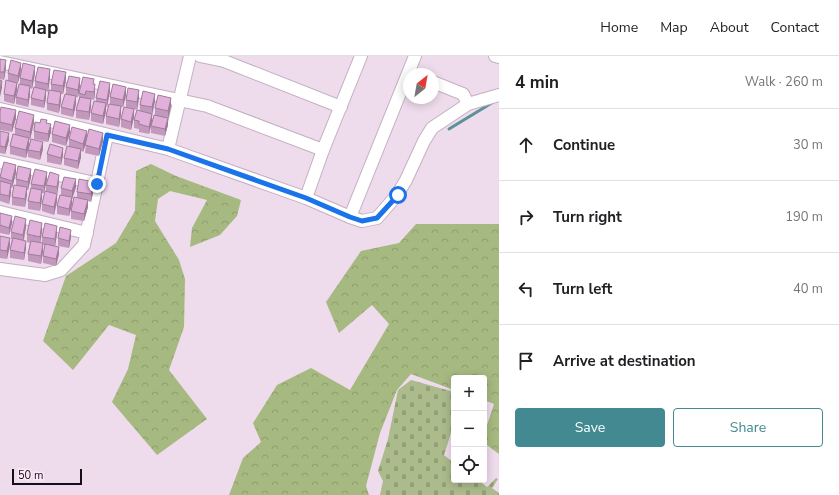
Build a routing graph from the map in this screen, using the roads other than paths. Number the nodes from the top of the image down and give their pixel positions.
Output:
1 (190, 56) edge
2 (200, 56) edge
3 (415, 56) edge
4 (495, 56) edge
5 (359, 57) edge
6 (499, 57) edge
7 (0, 62) edge
8 (412, 68) edge
9 (439, 84) edge
10 (403, 92) edge
11 (499, 95) edge
12 (180, 100) junction
13 (468, 104) junction
14 (341, 107) junction
15 (0, 110) edge
16 (107, 135) junction
17 (168, 149) junction
18 (323, 150) junction
19 (0, 162) edge
20 (97, 184) junction
21 (306, 198) junction
22 (0, 212) edge
23 (350, 217) junction
24 (87, 234) junction
25 (0, 269) edge

1 - 12 street
2 - 14 street
3 - 8 street
4 - 6 street
5 - 14 street
7 - 12 street
9 - 13 street
10 - 23 street
11 - 13 street
12 - 17 street
12 - 18 street
13 - 23 street
14 - 18 street
15 - 16 street
16 - 17 street
16 - 20 street
17 - 21 street
18 - 21 street
19 - 20 street
20 - 24 street
21 - 23 street
22 - 24 street
24 - 25 street

